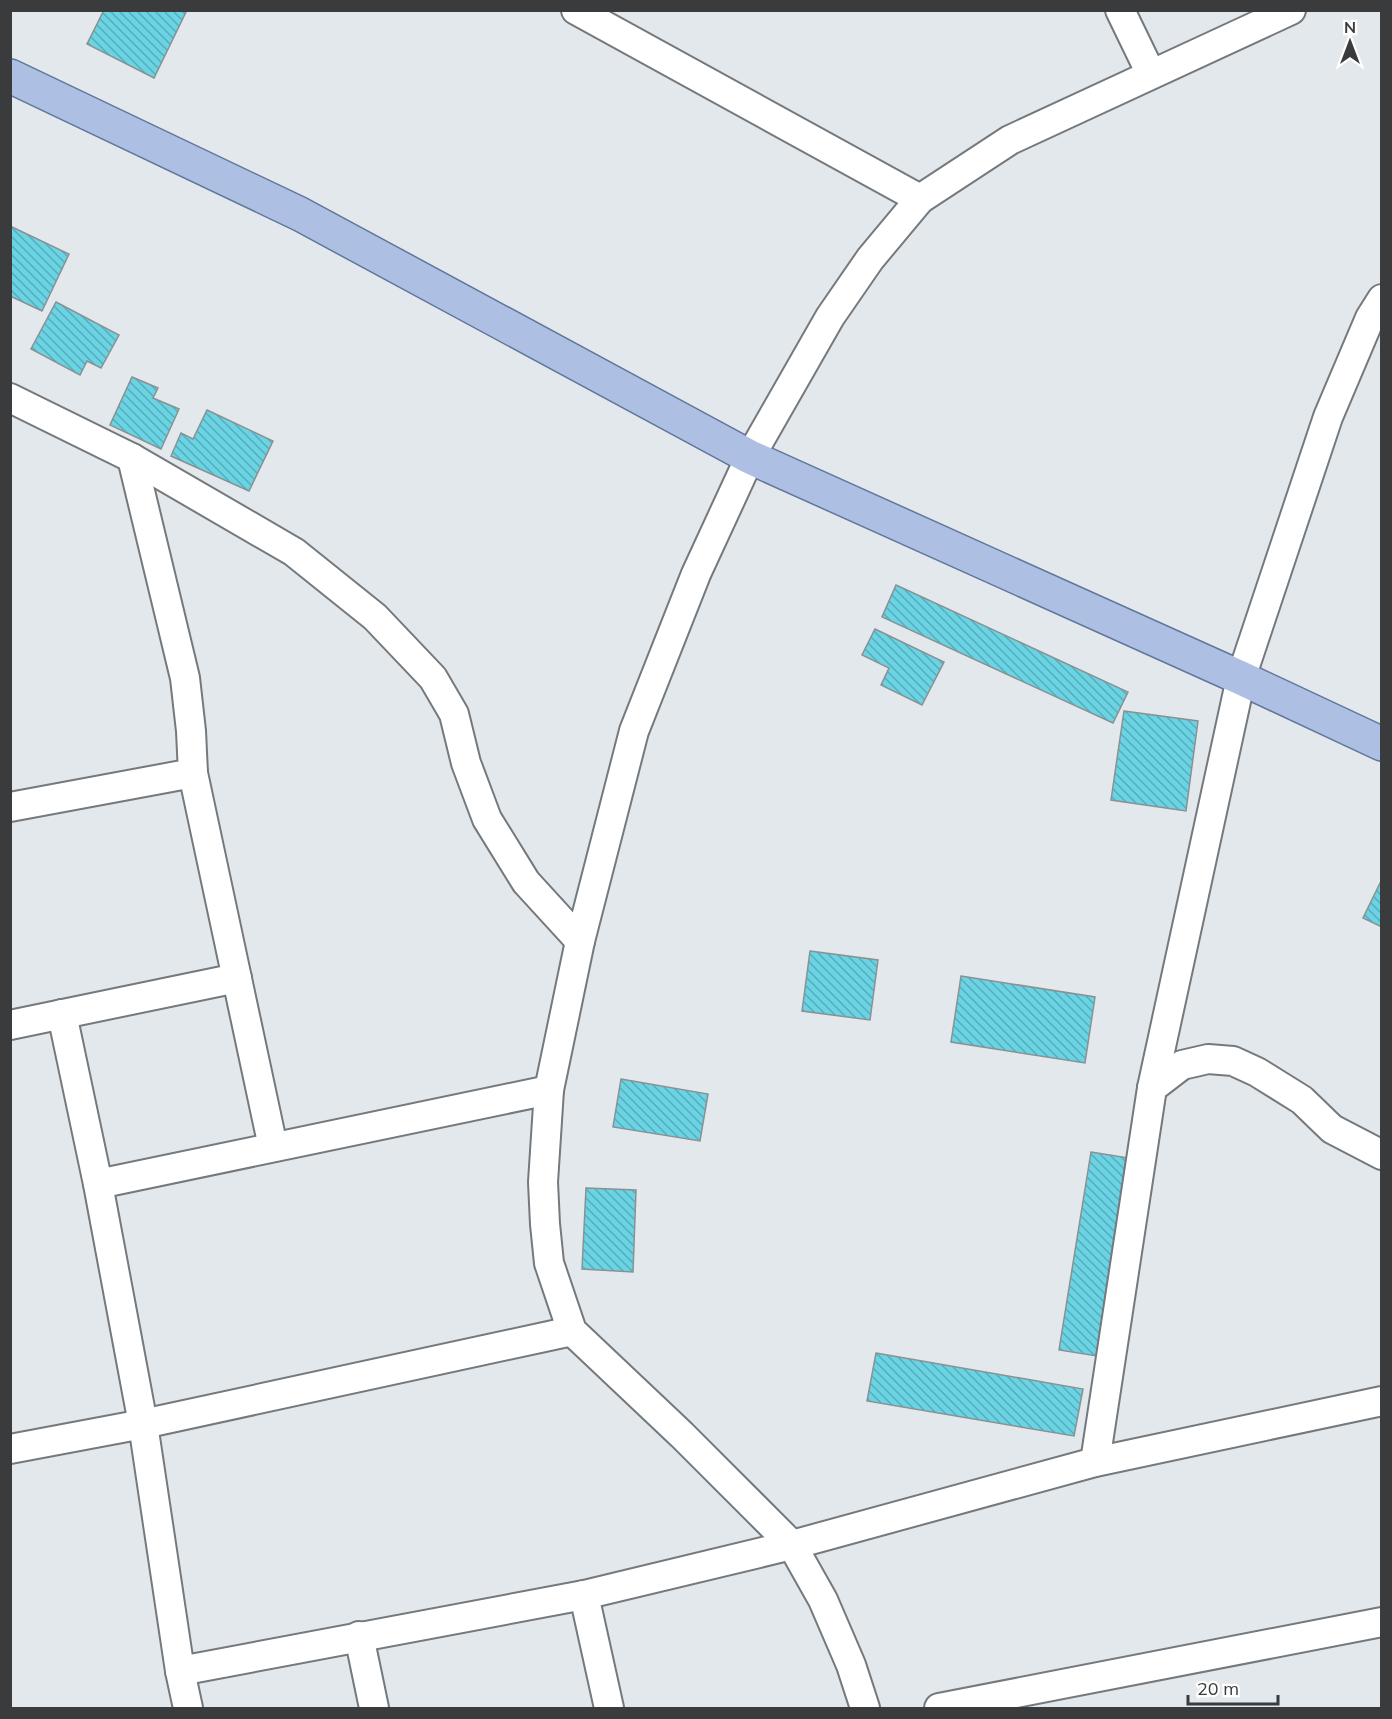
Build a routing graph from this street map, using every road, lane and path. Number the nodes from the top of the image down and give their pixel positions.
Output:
1 (576, 10) edge
2 (1120, 10) edge
3 (1291, 10) edge
4 (1151, 74) junction
5 (10, 76) edge
6 (920, 199) junction
7 (1382, 299) edge
8 (10, 398) edge
9 (750, 457) junction
10 (132, 458) junction
11 (1240, 678) junction
12 (1382, 744) edge
13 (193, 773) junction
14 (10, 807) edge
15 (580, 941) junction
16 (237, 978) junction
17 (62, 1014) junction
18 (10, 1025) edge
19 (1152, 1088) junction
20 (549, 1090) junction
21 (273, 1148) junction
22 (1382, 1155) edge
23 (98, 1184) junction
24 (572, 1331) junction
25 (1382, 1401) edge
26 (143, 1424) junction
27 (10, 1449) edge
28 (1095, 1462) junction
29 (792, 1545) junction
30 (584, 1595) junction
31 (1382, 1622) edge
32 (359, 1636) junction
33 (180, 1671) junction
34 (188, 1708) edge
35 (374, 1708) edge
36 (609, 1708) edge
37 (865, 1708) edge
38 (939, 1708) edge

1 - 6 street
2 - 4 street
3 - 4 street
4 - 6 street
5 - 9 main road
6 - 9 street
7 - 11 street
8 - 10 street
9 - 11 main road
9 - 15 street
10 - 13 street
10 - 15 street
11 - 12 main road
11 - 19 street
13 - 14 street
13 - 16 street
15 - 20 street
16 - 17 street
16 - 21 street
17 - 18 street
17 - 23 street
19 - 22 street
19 - 28 street
20 - 21 street
20 - 24 street
21 - 23 street
23 - 26 street
24 - 26 street
24 - 29 street
25 - 28 street
26 - 27 street
26 - 33 street
28 - 29 street
29 - 30 street
29 - 37 street
30 - 32 street
30 - 36 street
31 - 38 street
32 - 33 street
32 - 35 street
33 - 34 street

